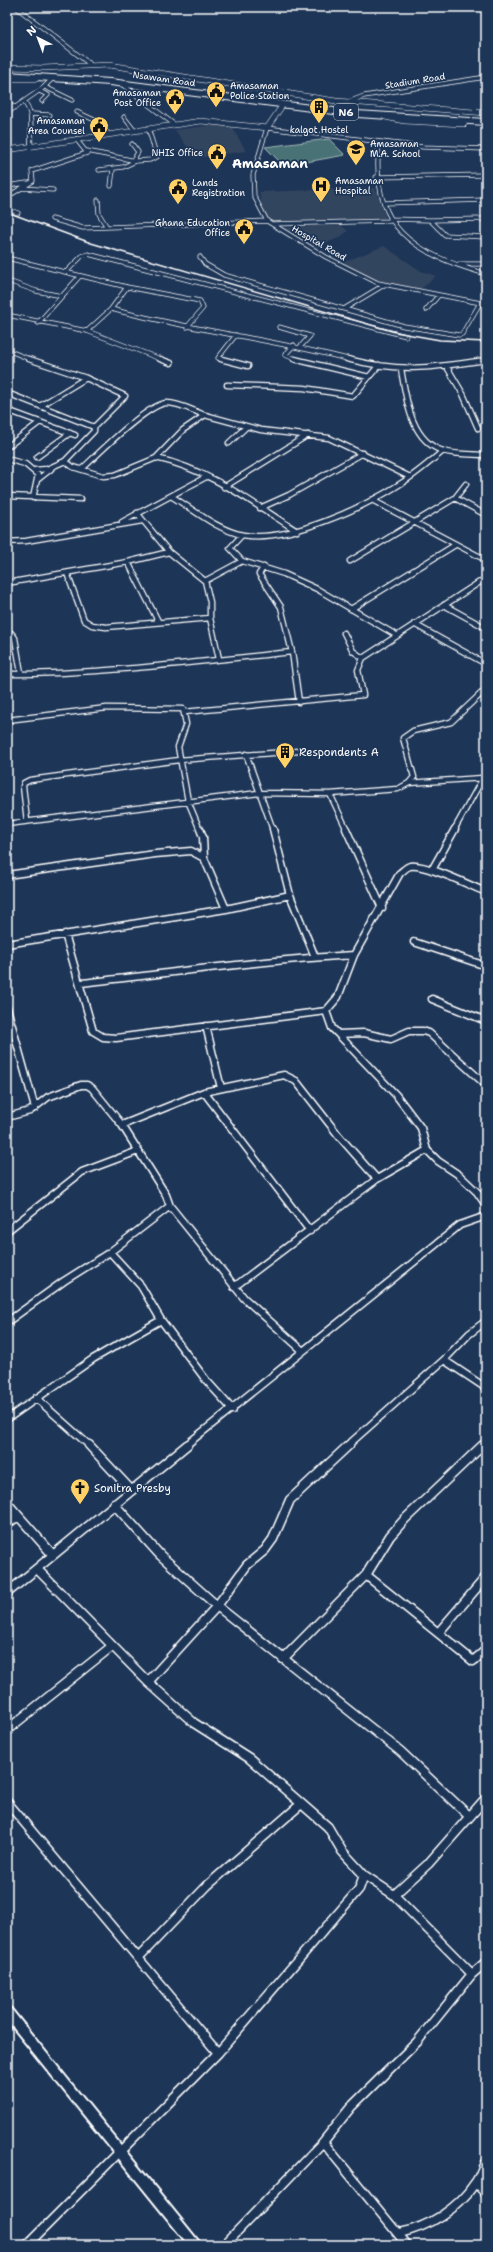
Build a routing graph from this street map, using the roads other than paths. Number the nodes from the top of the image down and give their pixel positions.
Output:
1 (16, 7) edge
2 (91, 65) junction
3 (7, 67) edge
4 (7, 70) edge
5 (7, 75) edge
6 (47, 76) junction
7 (54, 77) junction
8 (486, 77) edge
9 (7, 80) edge
10 (119, 82) junction
11 (44, 87) junction
12 (39, 91) junction
13 (72, 100) dead end
14 (42, 101) dead end
15 (24, 102) junction
16 (348, 102) junction
17 (7, 105) edge
18 (282, 106) junction
19 (16, 107) junction
20 (77, 112) dead end
21 (7, 113) edge
22 (486, 113) edge
23 (32, 114) junction
24 (50, 115) dead end
25 (124, 117) dead end
26 (486, 118) edge
27 (486, 123) edge
28 (175, 124) junction
29 (148, 128) junction
30 (267, 128) junction
31 (134, 130) junction
32 (108, 134) junction
33 (76, 139) junction
34 (374, 141) junction
35 (132, 144) dead end
36 (30, 146) junction
37 (486, 149) edge
38 (7, 150) edge
39 (87, 151) junction
40 (135, 160) junction
41 (113, 169) junction
42 (99, 170) dead end
43 (486, 175) edge
44 (376, 176) junction
45 (29, 183) junction
46 (7, 186) edge
47 (111, 186) dead end
48 (22, 188) junction
49 (53, 190) dead end
50 (7, 197) edge
51 (98, 200) dead end
52 (486, 200) edge
53 (384, 202) junction
54 (7, 209) edge
55 (18, 213) dead end
56 (52, 219) dead end
57 (486, 219) edge
58 (391, 220) junction
59 (430, 220) junction
60 (267, 221) junction
61 (272, 224) junction
62 (108, 227) junction
63 (486, 237) edge
64 (200, 257) dead end
65 (7, 258) edge
66 (486, 264) edge
67 (453, 265) junction
68 (66, 272) junction
69 (486, 274) edge
70 (79, 276) junction
71 (11, 282) dead end
72 (384, 285) junction
73 (127, 287) junction
74 (62, 296) junction
75 (438, 296) junction
76 (480, 303) junction
77 (486, 304) edge
78 (111, 309) junction
79 (344, 309) junction
80 (426, 310) dead end
81 (7, 315) edge
82 (38, 322) junction
83 (188, 327) junction
84 (279, 327) dead end
85 (87, 331) junction
86 (236, 335) junction
87 (406, 336) dead end
88 (294, 345) junction
89 (300, 347) junction
90 (7, 350) edge
91 (486, 360) edge
92 (171, 364) dead end
93 (379, 365) junction
94 (248, 366) dead end
95 (447, 366) junction
96 (402, 369) junction
97 (369, 377) junction
98 (86, 378) junction
99 (227, 385) dead end
100 (7, 393) edge
101 (40, 406) junction
102 (8, 411) edge
103 (206, 415) junction
104 (40, 422) junction
105 (94, 427) junction
106 (245, 428) junction
107 (478, 428) dead end
108 (70, 433) junction
109 (75, 435) dead end
110 (308, 435) junction
111 (229, 443) dead end
112 (7, 447) edge
113 (443, 451) junction
114 (363, 453) junction
115 (486, 455) edge
116 (37, 457) dead end
117 (156, 458) junction
118 (7, 459) edge
119 (65, 462) junction
120 (52, 468) junction
121 (82, 469) junction
122 (35, 470) junction
123 (206, 477) junction
124 (410, 477) junction
125 (37, 480) junction
126 (466, 484) dead end
127 (224, 487) junction
128 (7, 496) edge
129 (172, 496) junction
130 (33, 498) junction
131 (455, 498) junction
132 (81, 499) dead end
133 (372, 500) junction
134 (260, 508) junction
135 (137, 513) junction
136 (486, 515) edge
137 (142, 521) junction
138 (415, 523) junction
139 (117, 524) junction
140 (297, 531) junction
141 (242, 535) junction
142 (7, 542) edge
143 (455, 544) junction
144 (169, 552) junction
145 (486, 560) edge
146 (242, 561) junction
147 (350, 561) dead end
148 (128, 562) junction
149 (264, 567) junction
150 (66, 573) junction
151 (486, 578) edge
152 (205, 581) junction
153 (7, 583) edge
154 (444, 604) junction
155 (351, 609) junction
156 (210, 618) junction
157 (158, 620) junction
158 (414, 624) junction
159 (486, 628) edge
160 (7, 633) edge
161 (344, 633) dead end
162 (396, 635) junction
163 (292, 652) junction
164 (363, 658) junction
165 (219, 659) junction
166 (486, 664) edge
167 (21, 673) junction
168 (7, 674) edge
169 (486, 689) edge
170 (299, 702) junction
171 (184, 712) junction
172 (7, 720) edge
173 (298, 751) dead end
174 (246, 754) junction
175 (179, 760) junction
176 (485, 778) edge
177 (409, 783) junction
178 (259, 793) junction
179 (330, 794) junction
180 (188, 801) junction
181 (27, 821) junction
182 (7, 824) edge
183 (204, 858) junction
184 (432, 870) junction
185 (7, 875) edge
186 (486, 892) edge
187 (290, 895) junction
188 (382, 908) junction
189 (226, 909) junction
190 (65, 934) junction
191 (414, 942) dead end
192 (7, 944) edge
193 (354, 955) junction
194 (315, 957) junction
195 (486, 966) edge
196 (81, 983) junction
197 (432, 998) dead end
198 (7, 1008) edge
199 (326, 1011) junction
200 (486, 1021) edge
201 (206, 1026) junction
202 (338, 1034) junction
203 (486, 1085) edge
204 (221, 1088) junction
205 (204, 1092) junction
206 (35, 1108) junction
207 (7, 1118) edge
208 (122, 1125) junction
209 (427, 1150) junction
210 (138, 1151) junction
211 (377, 1179) junction
212 (486, 1205) edge
213 (170, 1206) junction
214 (486, 1216) edge
215 (8, 1228) edge
216 (310, 1231) junction
217 (110, 1252) junction
218 (234, 1287) junction
219 (161, 1320) junction
220 (486, 1321) edge
221 (7, 1322) edge
222 (303, 1351) junction
223 (444, 1360) junction
224 (486, 1388) edge
225 (36, 1398) junction
226 (233, 1410) junction
227 (7, 1419) edge
228 (486, 1442) edge
229 (131, 1490) junction
230 (7, 1503) edge
231 (114, 1504) junction
232 (18, 1516) junction
233 (7, 1524) edge
234 (53, 1555) junction
235 (37, 1569) junction
236 (366, 1574) junction
237 (486, 1577) edge
238 (7, 1593) edge
239 (217, 1606) junction
240 (439, 1632) junction
241 (111, 1647) junction
242 (486, 1650) edge
243 (283, 1659) junction
244 (148, 1682) junction
245 (7, 1730) edge
246 (486, 1798) edge
247 (7, 1802) edge
248 (300, 1805) junction
249 (469, 1816) junction
250 (364, 1875) junction
251 (394, 1895) junction
252 (139, 1958) junction
253 (486, 1962) edge
254 (472, 1974) junction
255 (7, 2012) edge
256 (218, 2053) junction
257 (323, 2142) junction
258 (121, 2152) junction
259 (486, 2161) edge
260 (476, 2183) junction
261 (486, 2194) edge
262 (399, 2233) junction
263 (27, 2245) edge
264 (195, 2245) edge
265 (224, 2245) edge
266 (407, 2245) edge

1 - 2 street
2 - 3 main road
2 - 16 main road
4 - 26 highway, Nsawam Road / N6
5 - 6 highway, Nsawam Road / N6
6 - 7 highway, Nsawam Road / N6
6 - 9 main road
7 - 10 highway, Nsawam Road / N6
7 - 11 street
8 - 16 street, Stadium Road
10 - 18 highway, Nsawam Road / N6
10 - 28 street
11 - 12 street
11 - 13 street
12 - 14 street
12 - 15 street
15 - 19 street
15 - 23 street
16 - 22 main road
17 - 19 street
18 - 27 highway, Nsawam Road / N6
18 - 30 main road
19 - 21 street
20 - 32 street
23 - 24 street
23 - 36 street
25 - 31 street
28 - 29 main road
28 - 30 main road
29 - 31 main road
29 - 40 street
30 - 34 street
30 - 60 street
31 - 32 main road
32 - 33 main road
33 - 36 main road
33 - 39 street
34 - 37 street
34 - 44 street
35 - 40 street
36 - 38 main road
39 - 40 street
39 - 45 street
40 - 41 street
41 - 42 street
41 - 47 street
43 - 44 street
44 - 53 street
45 - 46 street
45 - 48 street
48 - 49 street
48 - 50 street
51 - 62 street
52 - 53 street
53 - 58 street
54 - 55 street
56 - 62 street
57 - 59 street
58 - 59 street
58 - 61 street
58 - 67 street
59 - 63 street
60 - 61 street, Hospital Road
60 - 62 street
61 - 72 street, Hospital Road
64 - 79 street
65 - 68 street
66 - 67 street
67 - 69 street
68 - 70 street
68 - 87 street
70 - 73 street
70 - 74 street
71 - 74 street
72 - 75 street, Hospital Road
72 - 79 street
73 - 78 street
73 - 83 street
74 - 82 street
75 - 76 street, Hospital Road
75 - 80 street
76 - 77 street, Hospital Road
76 - 79 street
78 - 83 street
78 - 85 street
81 - 82 street
82 - 85 street
83 - 86 street
84 - 89 street
85 - 92 street
86 - 88 street
86 - 94 street
88 - 89 street
88 - 97 street
89 - 93 street
90 - 98 street
91 - 95 street
93 - 96 street
93 - 97 street
95 - 96 street
95 - 107 street
96 - 113 street
97 - 99 street
98 - 101 street
98 - 105 street
100 - 101 street
101 - 105 street
102 - 104 street
103 - 106 street
103 - 117 street
103 - 121 street
104 - 108 street
104 - 112 street
105 - 119 street
106 - 110 street
106 - 111 street
108 - 109 street
108 - 116 street
110 - 114 street
110 - 127 street
113 - 115 street
113 - 124 street
114 - 124 street
114 - 134 street
117 - 121 street
117 - 123 street
118 - 122 street
119 - 120 street
119 - 121 street
120 - 122 street
120 - 125 street
122 - 125 street
123 - 127 street
123 - 129 street
124 - 133 street
125 - 130 street
126 - 131 street
127 - 134 street
128 - 130 street
129 - 135 street
129 - 141 street
130 - 132 street
131 - 136 street
131 - 138 street
133 - 138 street
133 - 140 street
134 - 140 street
135 - 137 street
135 - 139 street
137 - 139 street
137 - 144 street
138 - 143 street
138 - 147 street
139 - 142 street
140 - 141 street
141 - 146 street
143 - 145 street
143 - 155 street
144 - 148 street
144 - 152 street
146 - 149 street
146 - 152 street
148 - 150 street
148 - 157 street
149 - 155 street
149 - 163 street
150 - 153 street
150 - 157 street
151 - 154 street
152 - 156 street
154 - 158 street
154 - 159 street
155 - 162 street
156 - 157 street
156 - 165 street
158 - 162 street
158 - 166 street
160 - 167 street
161 - 164 street
162 - 164 street
163 - 165 street
163 - 170 street
164 - 170 street
165 - 167 street
167 - 168 street
169 - 177 street
170 - 171 street
171 - 172 street
171 - 175 street
173 - 174 street
174 - 175 street
174 - 178 street
175 - 180 street
175 - 181 street
176 - 177 street
176 - 184 street
177 - 179 street
178 - 179 street
178 - 180 street
178 - 187 street
179 - 188 street
180 - 181 street
180 - 183 street
181 - 182 street
183 - 185 street
183 - 189 street
184 - 186 street
184 - 188 street
187 - 189 street
187 - 194 street
188 - 193 street
189 - 190 street
190 - 192 street
190 - 196 street
191 - 195 street
193 - 194 street
193 - 199 street
194 - 196 street
196 - 201 street
197 - 200 street
198 - 206 street
199 - 201 street
199 - 202 street
201 - 204 street
202 - 203 street
202 - 209 street
204 - 205 street
204 - 211 street
205 - 208 street
205 - 216 street
206 - 207 street
206 - 208 street
208 - 210 street
209 - 211 street
209 - 212 street
210 - 213 street
210 - 215 street
211 - 216 street
213 - 217 street
213 - 218 street
214 - 222 street
216 - 218 street
217 - 219 street
217 - 221 street
218 - 222 street
219 - 225 street
219 - 226 street
220 - 223 street
222 - 226 street
223 - 224 street
223 - 239 street
225 - 227 street
225 - 229 street
226 - 229 street
228 - 236 street
229 - 231 street
230 - 232 street
231 - 234 street
231 - 239 street
232 - 233 street
232 - 234 street
234 - 235 street
235 - 238 street
235 - 241 street
236 - 240 street
236 - 243 street
237 - 240 street
239 - 243 street
239 - 244 street
240 - 242 street
241 - 244 street
241 - 245 street
243 - 249 street
244 - 248 street
246 - 249 street
247 - 252 street
248 - 250 street
248 - 252 street
249 - 251 street
250 - 251 street
250 - 256 street
251 - 254 street
252 - 256 street
253 - 254 street
254 - 257 street
255 - 258 street
256 - 258 street
257 - 262 street
257 - 265 street
258 - 263 street
258 - 264 street
259 - 260 street
260 - 261 street
260 - 262 street
262 - 266 street

